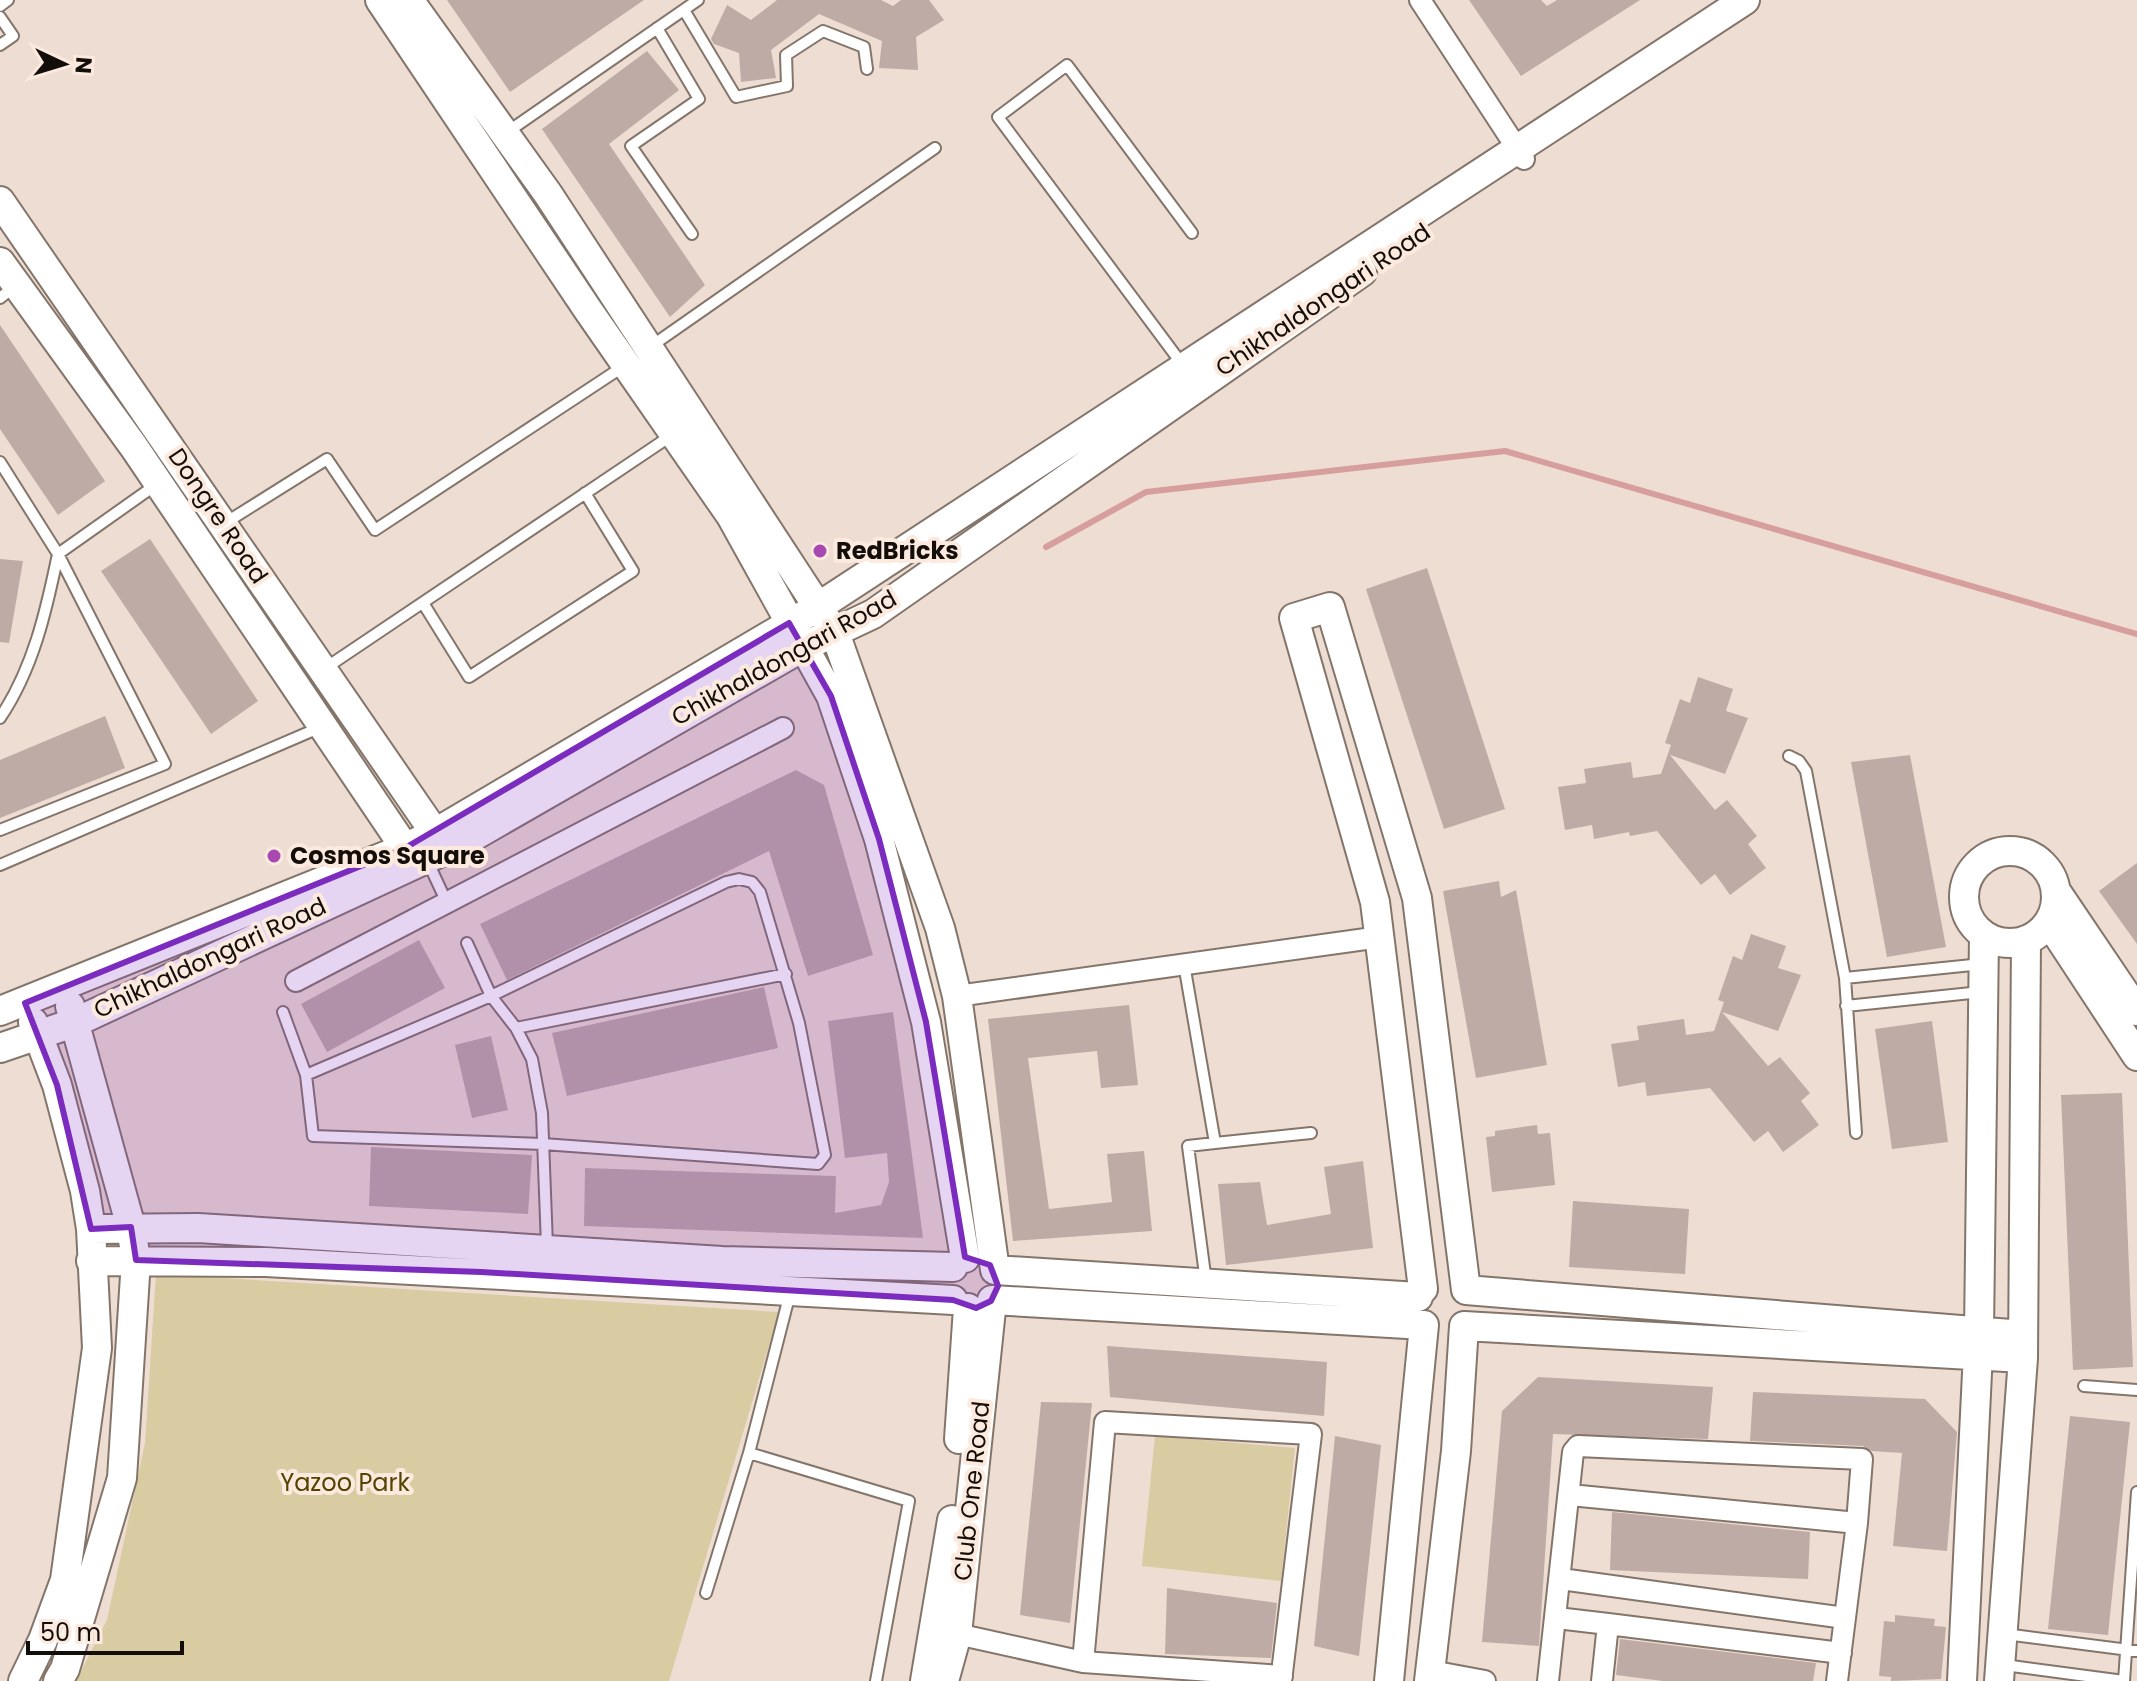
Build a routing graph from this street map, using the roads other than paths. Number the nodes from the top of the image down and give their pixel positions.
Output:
1 (8, 0) edge
2 (380, 0) edge
3 (409, 0) edge
4 (698, 0) edge
5 (1420, 0) edge
6 (1745, 0) edge
7 (0, 6) edge
8 (684, 10) junction
9 (0, 17) edge
10 (657, 28) junction
11 (0, 45) edge
12 (867, 69) dead end
13 (504, 134) junction
14 (935, 148) dead end
15 (1521, 153) junction
16 (0, 201) edge
17 (1192, 233) dead end
18 (692, 234) dead end
19 (0, 262) edge
20 (8, 291) edge
21 (637, 357) junction
22 (1183, 366) junction
23 (674, 434) junction
24 (0, 462) edge
25 (158, 483) junction
26 (585, 493) junction
27 (223, 524) junction
28 (58, 554) junction
29 (423, 603) junction
30 (818, 607) junction
31 (835, 633) junction
32 (796, 635) junction
33 (323, 670) junction
34 (0, 718) edge
35 (322, 726) junction
36 (783, 728) dead end
37 (1789, 756) dead end
38 (0, 830) edge
39 (422, 847) junction
40 (0, 865) edge
41 (2056, 891) junction
42 (447, 903) junction
43 (2049, 922) junction
44 (1380, 937) junction
45 (2026, 940) junction
46 (467, 943) dead end
47 (1984, 950) junction
48 (1184, 964) junction
49 (786, 974) junction
50 (1845, 978) junction
51 (296, 981) dead end
52 (63, 986) junction
53 (1983, 992) junction
54 (491, 996) junction
55 (957, 996) junction
56 (2135, 1005) edge
57 (1846, 1006) junction
58 (13, 1007) edge
59 (283, 1012) dead end
60 (76, 1022) junction
61 (516, 1028) junction
62 (39, 1037) junction
63 (0, 1048) edge
64 (2137, 1056) edge
65 (306, 1075) junction
66 (1311, 1133) dead end
67 (1856, 1133) dead end
68 (1215, 1143) junction
69 (543, 1144) junction
70 (131, 1227) junction
71 (91, 1229) junction
72 (136, 1260) junction
73 (91, 1261) junction
74 (547, 1262) junction
75 (959, 1262) junction
76 (995, 1270) junction
77 (1207, 1283) junction
78 (790, 1290) junction
79 (1466, 1290) junction
80 (1421, 1293) junction
81 (971, 1303) junction
82 (1424, 1325) junction
83 (1464, 1326) junction
84 (1978, 1344) junction
85 (2023, 1347) junction
86 (2084, 1386) dead end
87 (2137, 1390) edge
88 (749, 1453) junction
89 (2137, 1492) edge
90 (1570, 1495) junction
91 (1857, 1523) junction
92 (2134, 1566) edge
93 (1561, 1579) junction
94 (706, 1593) dead end
95 (1557, 1618) junction
96 (1845, 1618) junction
97 (1608, 1624) junction
98 (957, 1634) junction
99 (2132, 1651) edge
100 (1841, 1653) junction
101 (2002, 1659) edge
102 (1083, 1662) junction
103 (1964, 1668) edge
104 (1167, 1676) edge
105 (1430, 1676) edge
106 (1282, 1678) edge
107 (23, 1681) edge
108 (58, 1681) edge
109 (876, 1681) edge
110 (925, 1681) edge
111 (944, 1681) edge
112 (1389, 1681) edge
113 (1485, 1681) edge
114 (1548, 1681) edge
115 (1602, 1681) edge
116 (1837, 1681) edge
117 (2124, 1681) edge

1 - 7 lane
2 - 21 street
3 - 13 street
4 - 8 lane
5 - 15 street
6 - 15 street, Chikhaldongari Road
8 - 10 lane
8 - 12 lane
9 - 11 lane
10 - 13 lane
10 - 18 lane
13 - 21 street
14 - 21 lane
15 - 22 street, Chikhaldongari Road
15 - 31 street, Chikhaldongari Road
16 - 27 street, Dongre Road
17 - 22 lane
19 - 20 street, Dongre Road
20 - 25 street, Dongre Road
21 - 23 street, Club One Road
21 - 27 lane
21 - 30 street, Club One Road
22 - 30 street, Chikhaldongari Road
23 - 26 lane
23 - 32 street, Club One Road
24 - 28 lane
25 - 28 lane
25 - 35 street, Dongre Road
26 - 29 lane
26 - 29 lane
27 - 33 street, Dongre Road
28 - 34 lane
28 - 38 lane
29 - 33 lane
30 - 31 street, Club One Road
30 - 32 street, Chikhaldongari Road
31 - 32 street, Chikhaldongari Road
31 - 55 street, Club One Road
32 - 39 street, Chikhaldongari Road
32 - 75 street, Club One Road
33 - 39 street, Dongre Road
35 - 39 street, Dongre Road
35 - 40 lane
36 - 42 street
37 - 50 lane
39 - 42 lane
39 - 52 street, Chikhaldongari Road
39 - 60 street, Chikhaldongari Road
41 - 43 street
41 - 47 street
41 - 56 street
42 - 51 street
43 - 45 street
43 - 64 street
44 - 48 street
44 - 79 street
44 - 80 street
45 - 47 street
45 - 85 street
46 - 54 lane
47 - 50 lane
47 - 53 street
48 - 55 street
48 - 68 lane
49 - 54 lane
49 - 61 lane
49 - 69 lane
50 - 57 lane
52 - 58 street, Chikhaldongari Road
52 - 60 street
53 - 57 lane
53 - 84 street
54 - 61 lane
54 - 65 lane
55 - 76 street, Club One Road
57 - 67 lane
58 - 62 street
59 - 65 lane
60 - 62 street, Chikhaldongari Road
60 - 70 street
61 - 69 lane
62 - 63 street, Chikhaldongari Road
62 - 71 street
65 - 69 lane
66 - 68 lane
68 - 77 lane
69 - 74 lane
70 - 71 street
70 - 72 street
70 - 74 street
71 - 73 street
72 - 73 street
72 - 74 street
72 - 108 street
73 - 107 street
74 - 75 street
74 - 78 street
75 - 76 street
75 - 81 street, Club One Road
76 - 77 street
76 - 81 street, Club One Road
77 - 80 street
78 - 81 street
78 - 88 lane
79 - 80 street
79 - 83 street
79 - 84 street
80 - 82 street
81 - 82 street
81 - 98 street, Club One Road
81 - 110 street, Club One Road
82 - 83 street
82 - 112 street
83 - 84 street
83 - 105 street
84 - 85 street
84 - 103 street
85 - 101 street
86 - 87 lane
88 - 94 lane
88 - 109 lane
89 - 92 lane
90 - 91 street
90 - 91 street
90 - 93 street
91 - 96 street
92 - 99 lane
93 - 95 street
93 - 96 street
95 - 97 street
95 - 114 street
96 - 100 street
97 - 100 street
97 - 115 street
98 - 102 street
98 - 111 street, Club One Road
99 - 101 lane
99 - 117 lane
100 - 116 street
101 - 103 street
101 - 117 lane
102 - 104 street
102 - 106 street
104 - 106 street
105 - 113 street

